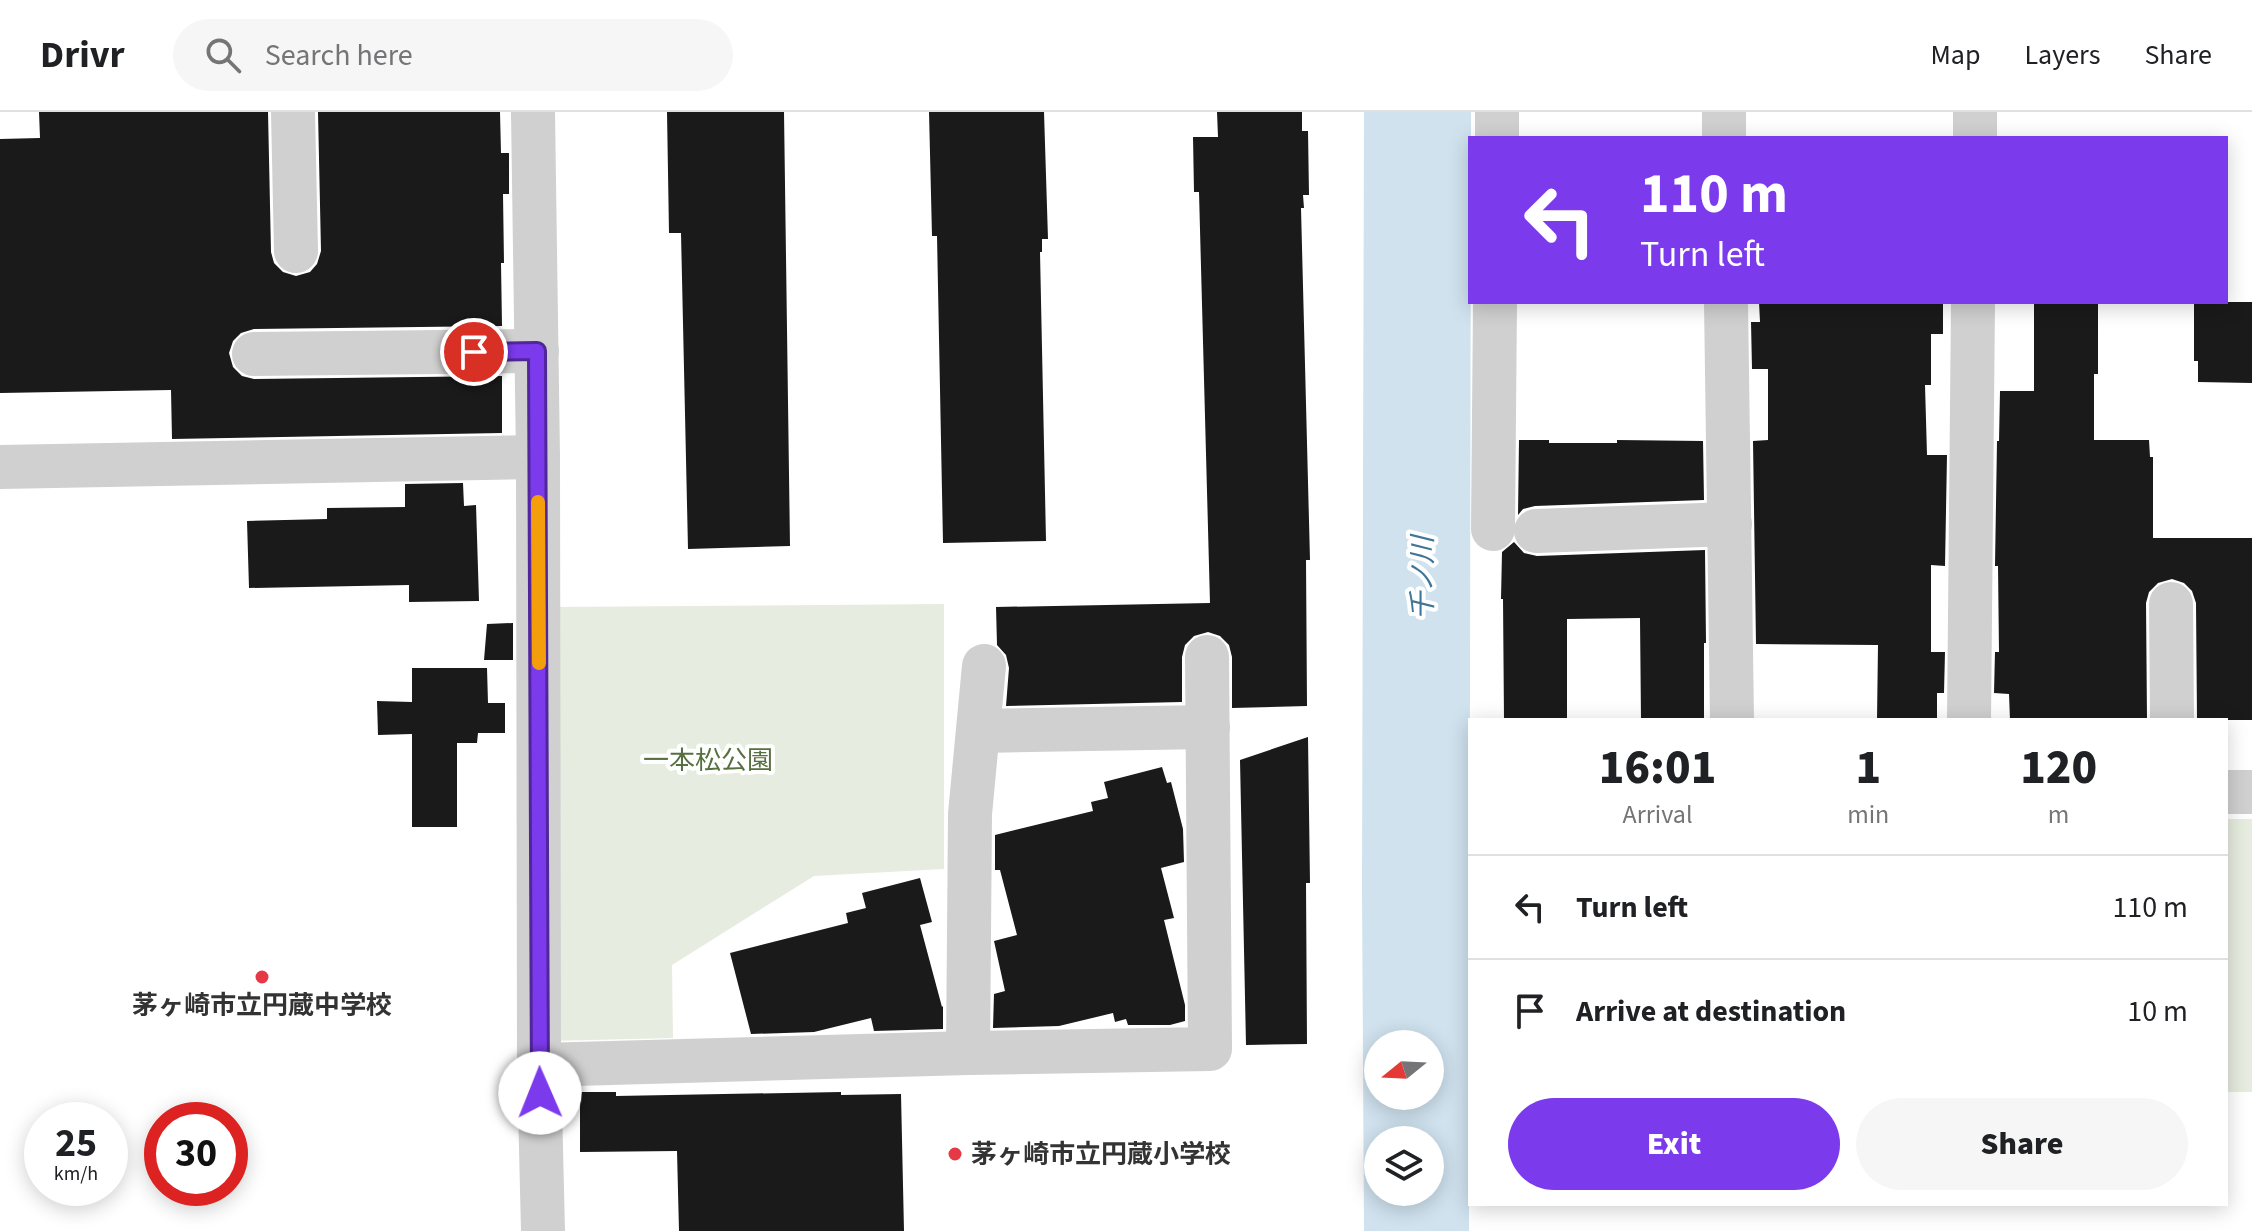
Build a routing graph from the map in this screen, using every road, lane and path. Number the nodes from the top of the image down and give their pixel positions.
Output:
1 (293, 112) edge
2 (533, 112) edge
3 (1497, 112) edge
4 (1724, 112) edge
5 (1975, 112) edge
6 (1497, 136) edge
7 (1724, 136) edge
8 (1975, 136) edge
9 (296, 251) dead end
10 (1495, 304) edge
11 (1726, 304) edge
12 (1973, 304) edge
13 (537, 351) junction
14 (254, 354) dead end
15 (538, 457) junction
16 (0, 467) edge
17 (1730, 524) junction
18 (1493, 529) dead end
19 (1536, 531) dead end
20 (2171, 604) dead end
21 (1207, 657) dead end
22 (984, 666) dead end
23 (1732, 718) edge
24 (1969, 718) edge
25 (2172, 718) edge
26 (1208, 727) junction
27 (980, 731) junction
28 (2228, 792) edge
29 (2252, 792) edge
30 (968, 1053) junction
31 (539, 1065) junction
32 (543, 1231) edge

1 - 9 street
2 - 13 street
3 - 6 street
4 - 7 street
5 - 8 street
10 - 18 street
11 - 17 street
12 - 24 street
13 - 14 street
13 - 15 street
15 - 16 street
15 - 31 street
17 - 19 street
17 - 23 street
20 - 25 street
21 - 26 street
22 - 27 street
26 - 27 street
26 - 30 street
27 - 30 street
28 - 29 street
30 - 31 street
31 - 32 street

